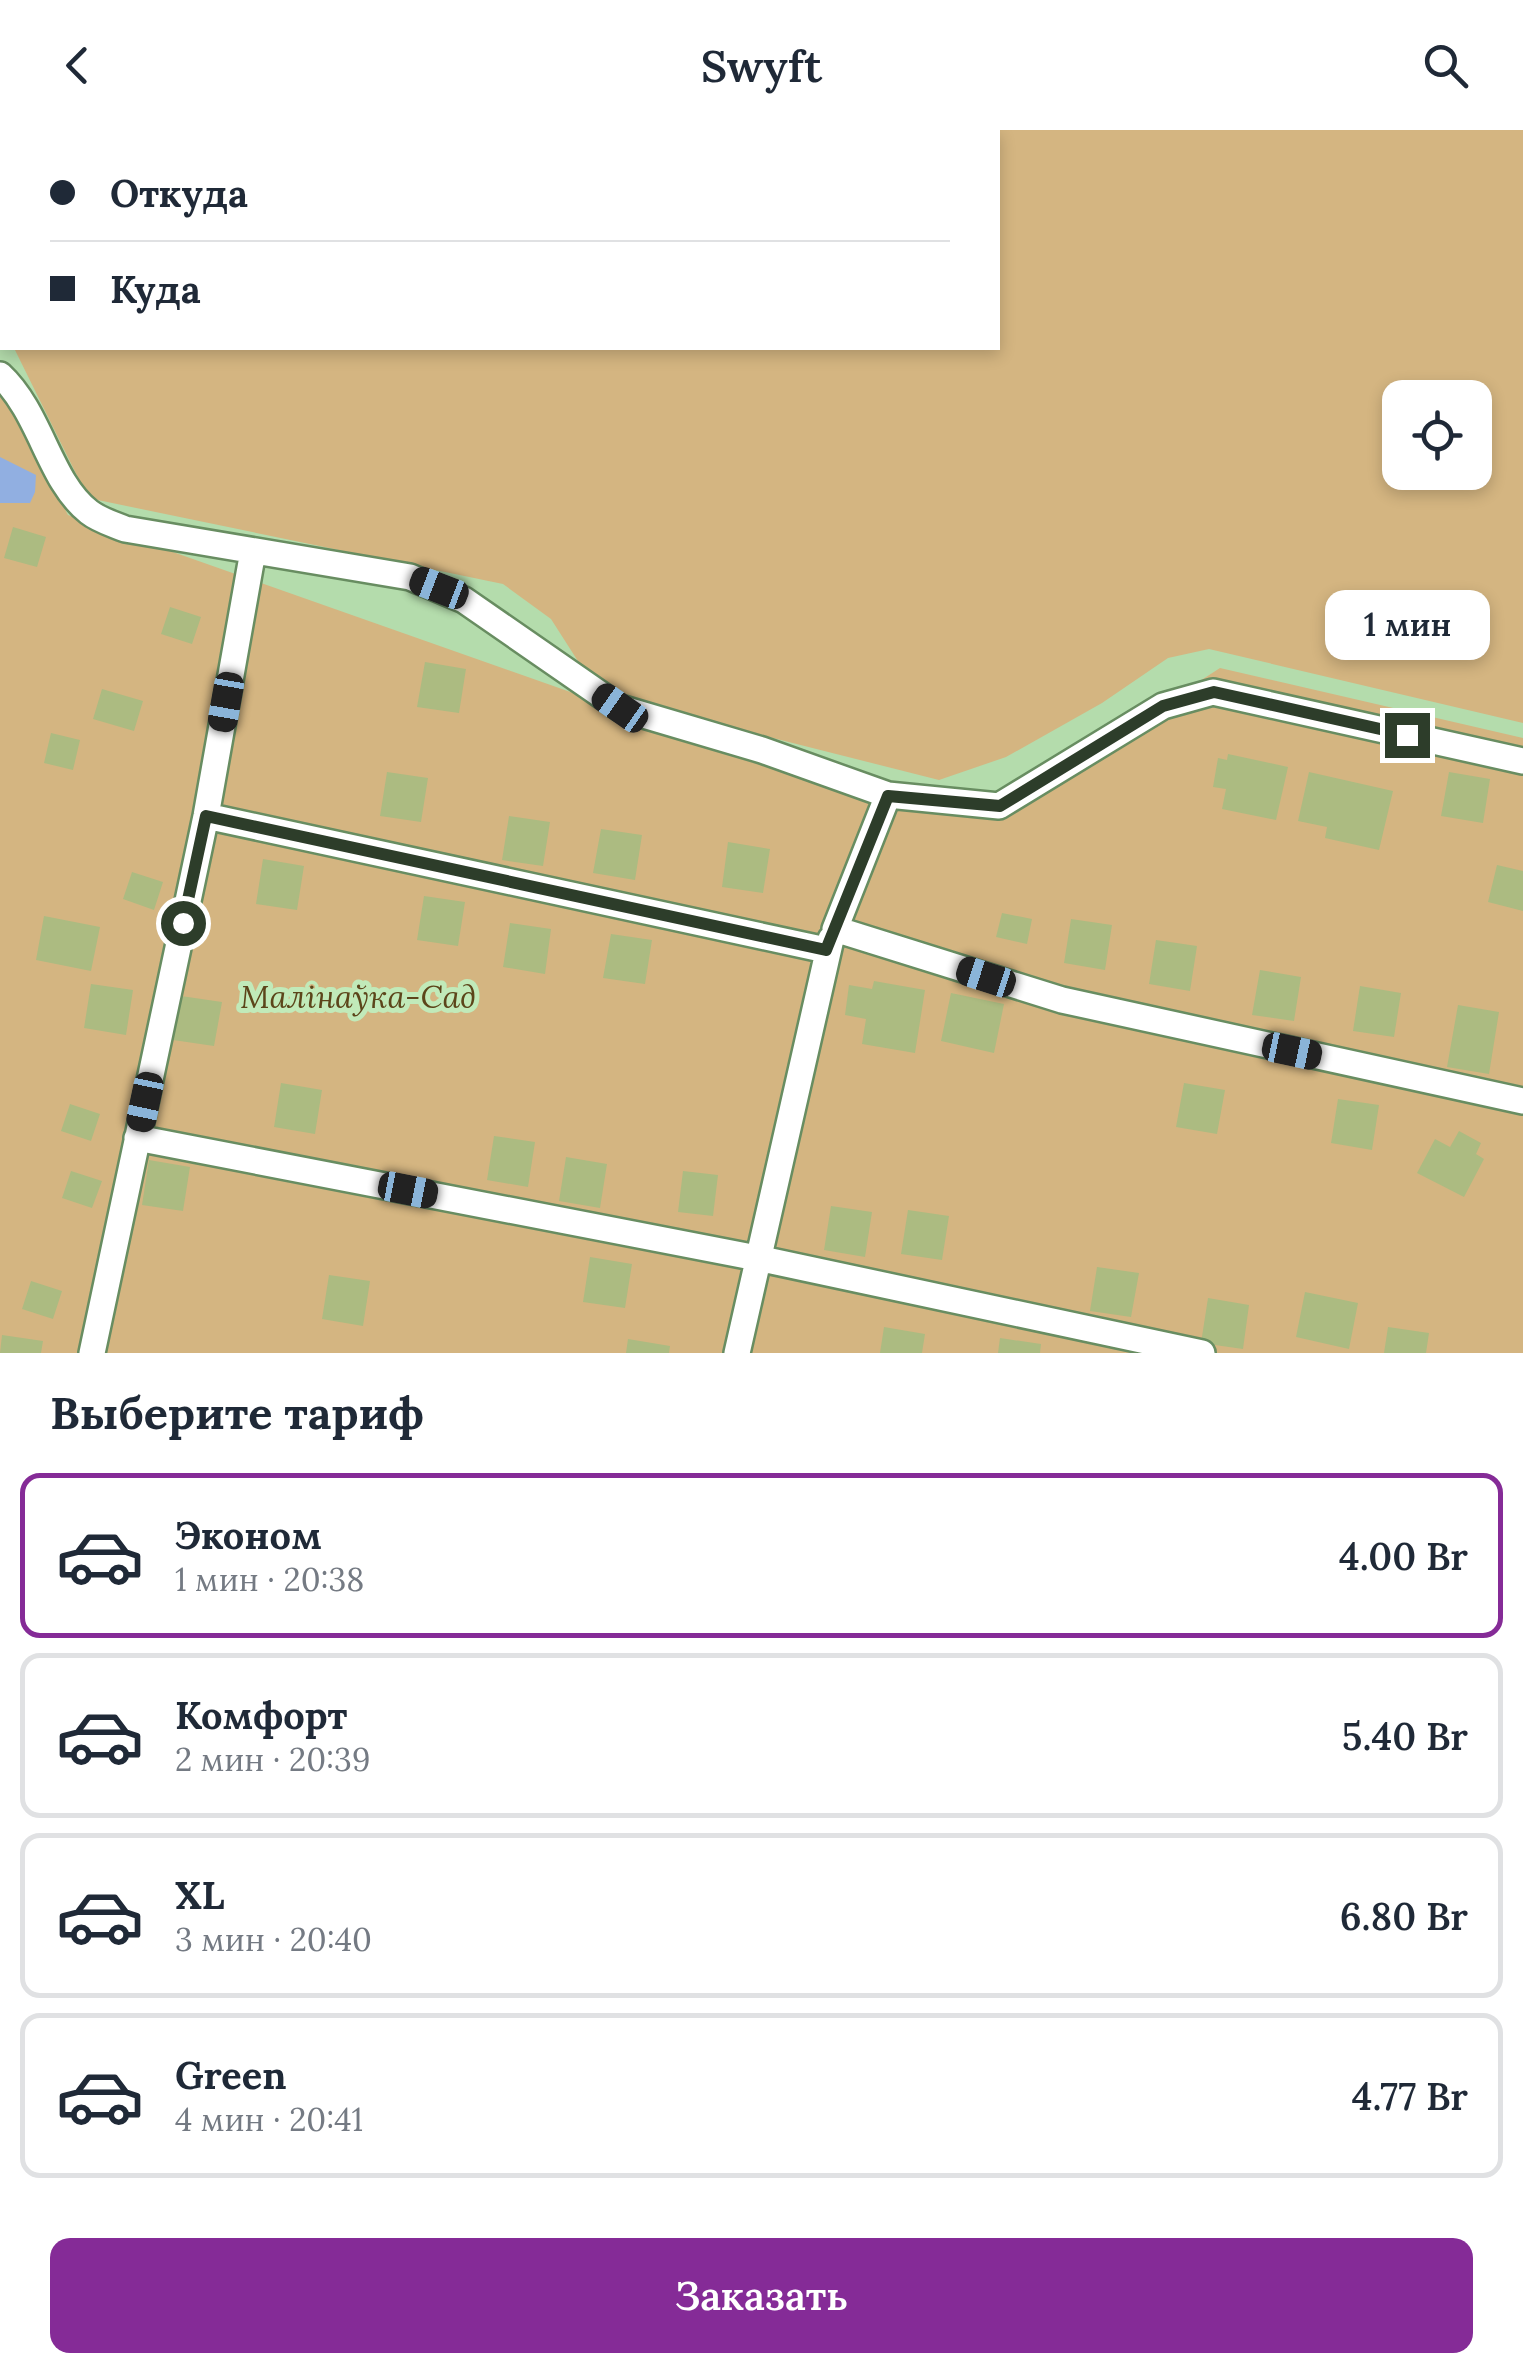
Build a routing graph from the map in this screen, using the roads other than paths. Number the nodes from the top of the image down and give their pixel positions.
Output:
1 (0, 375) edge
2 (253, 551) junction
3 (1523, 761) edge
4 (888, 796) junction
5 (206, 816) junction
6 (831, 940) junction
7 (1523, 1101) edge
8 (137, 1138) junction
9 (757, 1258) junction
10 (92, 1353) edge
11 (737, 1353) edge
12 (1202, 1353) edge

1 - 2 street
2 - 4 street
2 - 5 street
3 - 4 street
4 - 6 street
5 - 6 street
5 - 8 street
6 - 7 street
6 - 9 street
8 - 9 street
8 - 10 street
9 - 11 street
9 - 12 street

